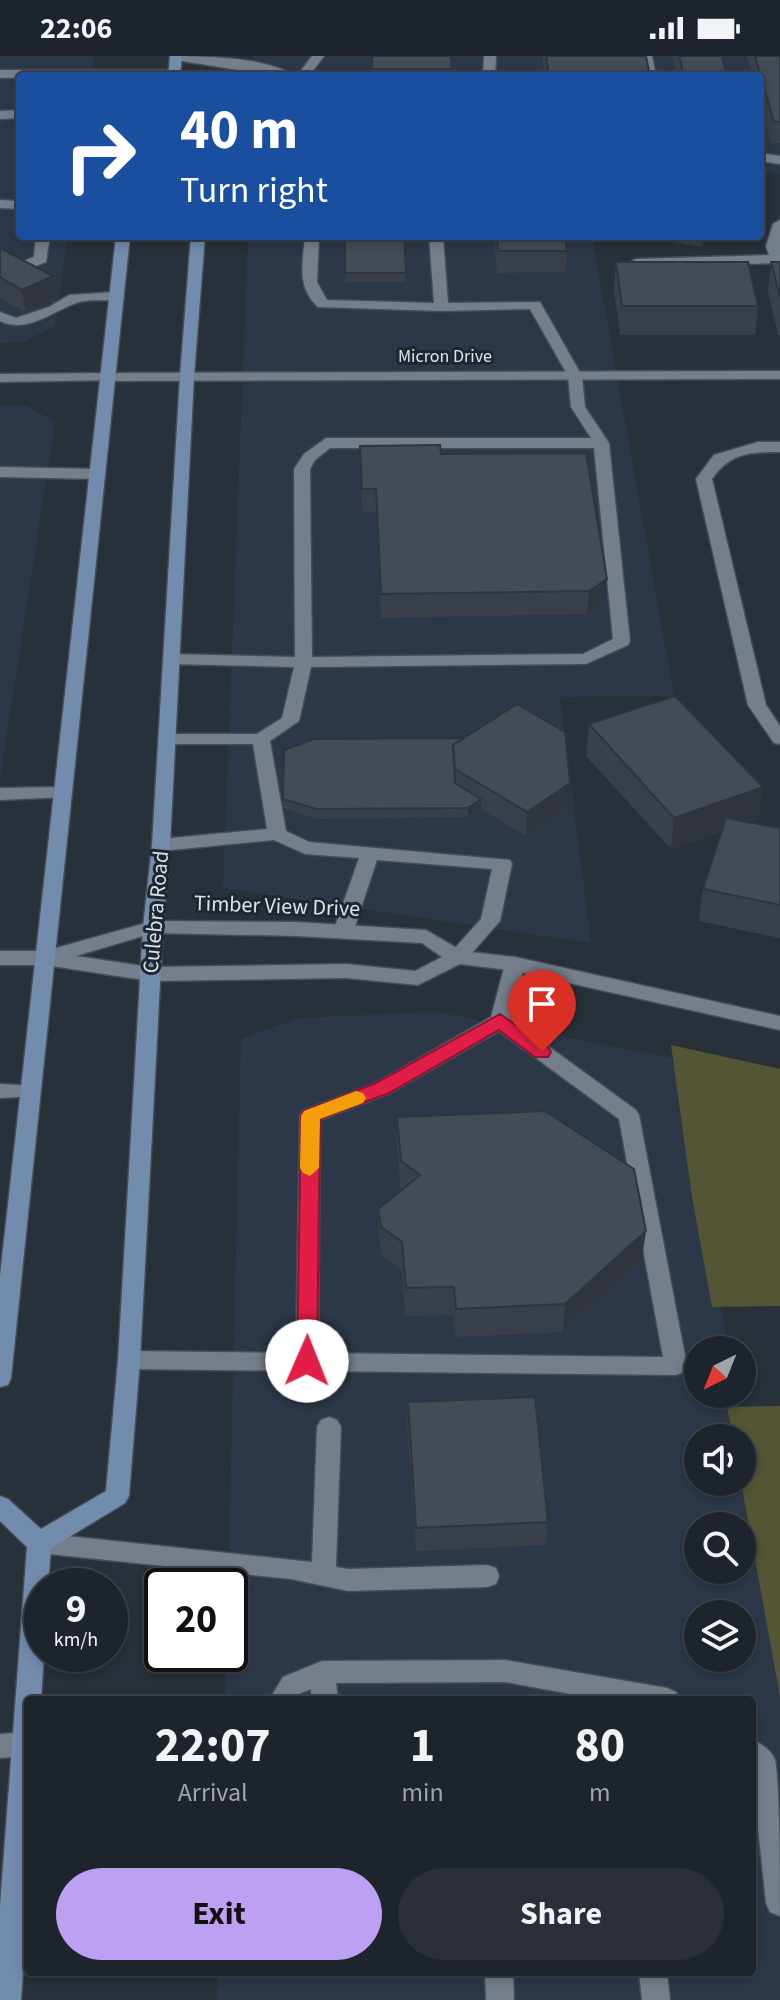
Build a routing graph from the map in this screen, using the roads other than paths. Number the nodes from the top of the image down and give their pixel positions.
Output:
1 (176, 56) edge
2 (274, 72) edge
3 (780, 224) edge
4 (43, 240) edge
5 (122, 240) edge
6 (198, 240) edge
7 (312, 240) edge
8 (436, 240) edge
9 (779, 259) edge
10 (616, 263) edge
11 (20, 272) edge
12 (115, 296) junction
13 (441, 307) junction
14 (0, 316) edge
15 (780, 375) edge
16 (187, 376) junction
17 (575, 376) junction
18 (109, 377) junction
19 (0, 378) edge
20 (601, 443) junction
21 (780, 447) edge
22 (0, 472) edge
23 (97, 474) junction
24 (171, 659) junction
25 (304, 662) junction
26 (167, 739) junction
27 (261, 739) junction
28 (780, 739) edge
29 (61, 793) junction
30 (0, 794) edge
31 (277, 834) junction
32 (161, 845) junction
33 (370, 853) junction
34 (153, 927) junction
35 (343, 932) junction
36 (457, 957) junction
37 (0, 958) edge
38 (45, 958) junction
39 (515, 964) junction
40 (150, 974) junction
41 (500, 1021) junction
42 (780, 1023) edge
43 (0, 1091) edge
44 (30, 1091) junction
45 (6, 1271) edge
46 (129, 1360) junction
47 (307, 1361) junction
48 (0, 1378) edge
49 (329, 1427) dead end
50 (0, 1506) edge
51 (39, 1543) junction
52 (324, 1575) junction
53 (487, 1576) dead end
54 (322, 1672) junction
55 (28, 1696) edge
56 (285, 1696) edge
57 (325, 1696) edge
58 (645, 1696) edge
59 (24, 1719) edge
60 (18, 1745) edge
61 (756, 1756) edge
62 (780, 1903) edge
63 (499, 1976) edge
64 (653, 1976) edge
65 (7, 2000) edge
66 (500, 2000) edge
67 (656, 2000) edge

1 - 2 street
3 - 9 street
4 - 11 street
5 - 12 main road
6 - 16 main road, Culebra Road
7 - 13 street
8 - 13 street
9 - 10 street
12 - 14 street
12 - 18 main road
13 - 17 street
15 - 17 street, Micron Drive
16 - 17 street, Micron Drive
16 - 18 street, Micron Drive
16 - 24 main road, Culebra Road
17 - 20 street
18 - 19 street, Micron Drive
18 - 23 main road
20 - 25 street
20 - 25 street
21 - 28 street
22 - 23 street
23 - 29 main road
24 - 25 street
24 - 26 main road, Culebra Road
25 - 27 street
26 - 27 street
26 - 32 main road, Culebra Road
27 - 31 street
29 - 30 street
29 - 38 main road
31 - 32 street
31 - 33 street
32 - 34 main road, Culebra Road
33 - 35 street
33 - 36 street
34 - 35 street, Timber View Drive
34 - 38 street, Timber View Drive
34 - 40 main road, Culebra Road
35 - 36 street, Timber View Drive
36 - 39 street, Timber View Drive
36 - 40 street, Timber View Drive
37 - 38 street, Timber View Drive
38 - 40 street, Timber View Drive
38 - 44 main road
39 - 41 street
39 - 42 street, Timber View Drive
40 - 46 main road, Culebra Road
41 - 47 street
41 - 47 street
43 - 44 street
44 - 45 main road
45 - 48 main road
46 - 47 street
46 - 51 main road, Culebra Road
49 - 52 street
50 - 51 main road
51 - 52 street
51 - 55 main road
52 - 53 street
54 - 56 street
54 - 57 street
54 - 58 street
59 - 60 main road
60 - 65 main road
61 - 62 street
63 - 66 street
64 - 67 street

